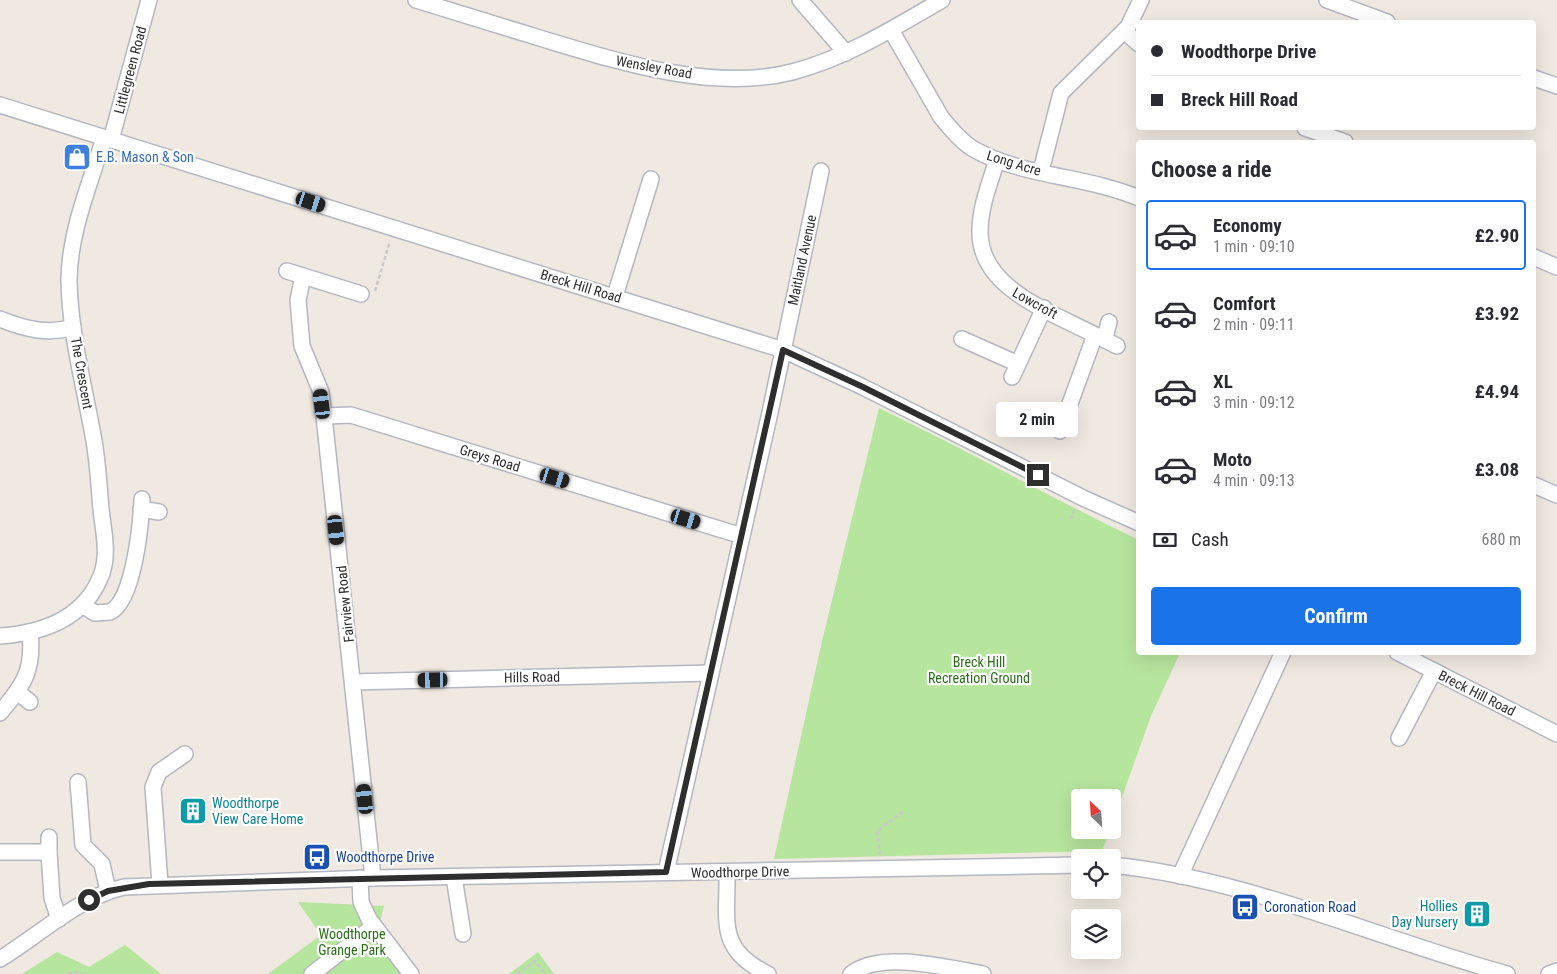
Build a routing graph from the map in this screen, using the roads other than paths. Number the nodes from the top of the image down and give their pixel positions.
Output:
1 (149, 0) edge
2 (416, 0) edge
3 (800, 0) edge
4 (942, 0) edge
5 (1141, 0) edge
6 (1327, 0) edge
7 (1382, 20) edge
8 (891, 30) junction
9 (1124, 31) junction
10 (1136, 41) edge
11 (846, 53) junction
12 (1536, 79) edge
13 (1557, 86) edge
14 (0, 105) edge
15 (1310, 130) edge
16 (107, 139) junction
17 (1333, 140) edge
18 (997, 160) junction
19 (821, 170) dead end
20 (1041, 171) junction
21 (650, 179) dead end
22 (1136, 197) edge
23 (1536, 258) edge
24 (1557, 267) edge
25 (287, 271) dead end
26 (303, 276) junction
27 (361, 294) road end
28 (615, 296) junction
29 (1044, 308) junction
30 (0, 319) edge
31 (1109, 322) dead end
32 (73, 327) junction
33 (962, 339) dead end
34 (1105, 340) junction
35 (783, 350) junction
36 (324, 416) junction
37 (1060, 431) dead end
38 (1536, 485) edge
39 (1557, 495) edge
40 (159, 512) dead end
41 (1136, 522) edge
42 (742, 536) junction
43 (82, 606) junction
44 (30, 632) junction
45 (0, 636) edge
46 (1282, 655) edge
47 (1403, 655) edge
48 (1434, 672) junction
49 (711, 673) junction
50 (353, 682) junction
51 (17, 692) junction
52 (30, 702) dead end
53 (0, 713) edge
54 (1557, 734) edge
55 (1400, 738) dead end
56 (185, 754) dead end
57 (78, 782) dead end
58 (0, 852) edge
59 (1071, 864) edge
60 (1121, 866) edge
61 (666, 872) junction
62 (727, 872) junction
63 (1180, 876) junction
64 (454, 877) junction
65 (367, 878) junction
66 (160, 884) junction
67 (108, 891) junction
68 (59, 919) junction
69 (374, 926) junction
70 (464, 934) dead end
71 (0, 959) edge
72 (1557, 971) edge
73 (314, 973) edge
74 (411, 974) edge
75 (768, 974) edge
76 (851, 974) edge
77 (982, 974) edge
78 (1507, 974) edge
79 (1549, 974) edge

1 - 16 street, Littlegreen Road
2 - 11 street, Wensley Road
3 - 11 street
4 - 8 street, Wensley Road
5 - 9 street
6 - 7 street
8 - 11 street, Wensley Road
8 - 18 street, Long Acre
9 - 10 street
9 - 20 street
12 - 13 street
14 - 16 street, Breck Hill Road
15 - 17 street
16 - 28 street, Breck Hill Road
16 - 32 street, The Crescent
18 - 20 street, Long Acre
18 - 29 street, Lowcroft
19 - 35 street, Maitland Avenue
20 - 22 street, Long Acre
21 - 28 street
23 - 24 street
25 - 26 street
26 - 27 street
26 - 36 street, Fairview Road
28 - 35 street, Breck Hill Road
29 - 33 street
29 - 34 street, Lowcroft
30 - 32 street
31 - 34 street
32 - 43 street, The Crescent
34 - 37 street
35 - 41 street, Breck Hill Road
35 - 42 street, Maitland Avenue
36 - 42 street, Greys Road
36 - 50 street, Fairview Road
38 - 39 street
40 - 43 street
42 - 49 street, Maitland Avenue
43 - 44 street, The Crescent
44 - 45 street, The Crescent
44 - 51 street
46 - 63 street
47 - 48 street, Breck Hill Road
48 - 54 street, Breck Hill Road
48 - 55 street
49 - 50 street, Hills Road
49 - 61 street, Maitland Avenue
50 - 65 street, Fairview Road
51 - 52 street
51 - 53 street
56 - 66 street
57 - 67 street
58 - 68 street
59 - 62 street, Woodthorpe Drive
60 - 63 street
61 - 62 street, Woodthorpe Drive
61 - 64 street, Woodthorpe Drive
62 - 75 street
63 - 78 street
64 - 65 street, Woodthorpe Drive
64 - 70 street
65 - 66 street, Woodthorpe Drive
65 - 69 street, Fairview Road
66 - 67 street, Woodthorpe Drive
67 - 68 street, Woodthorpe Drive
68 - 71 street, Woodthorpe Drive
69 - 73 street
69 - 74 street, Fairview Road
72 - 79 street
76 - 77 street

